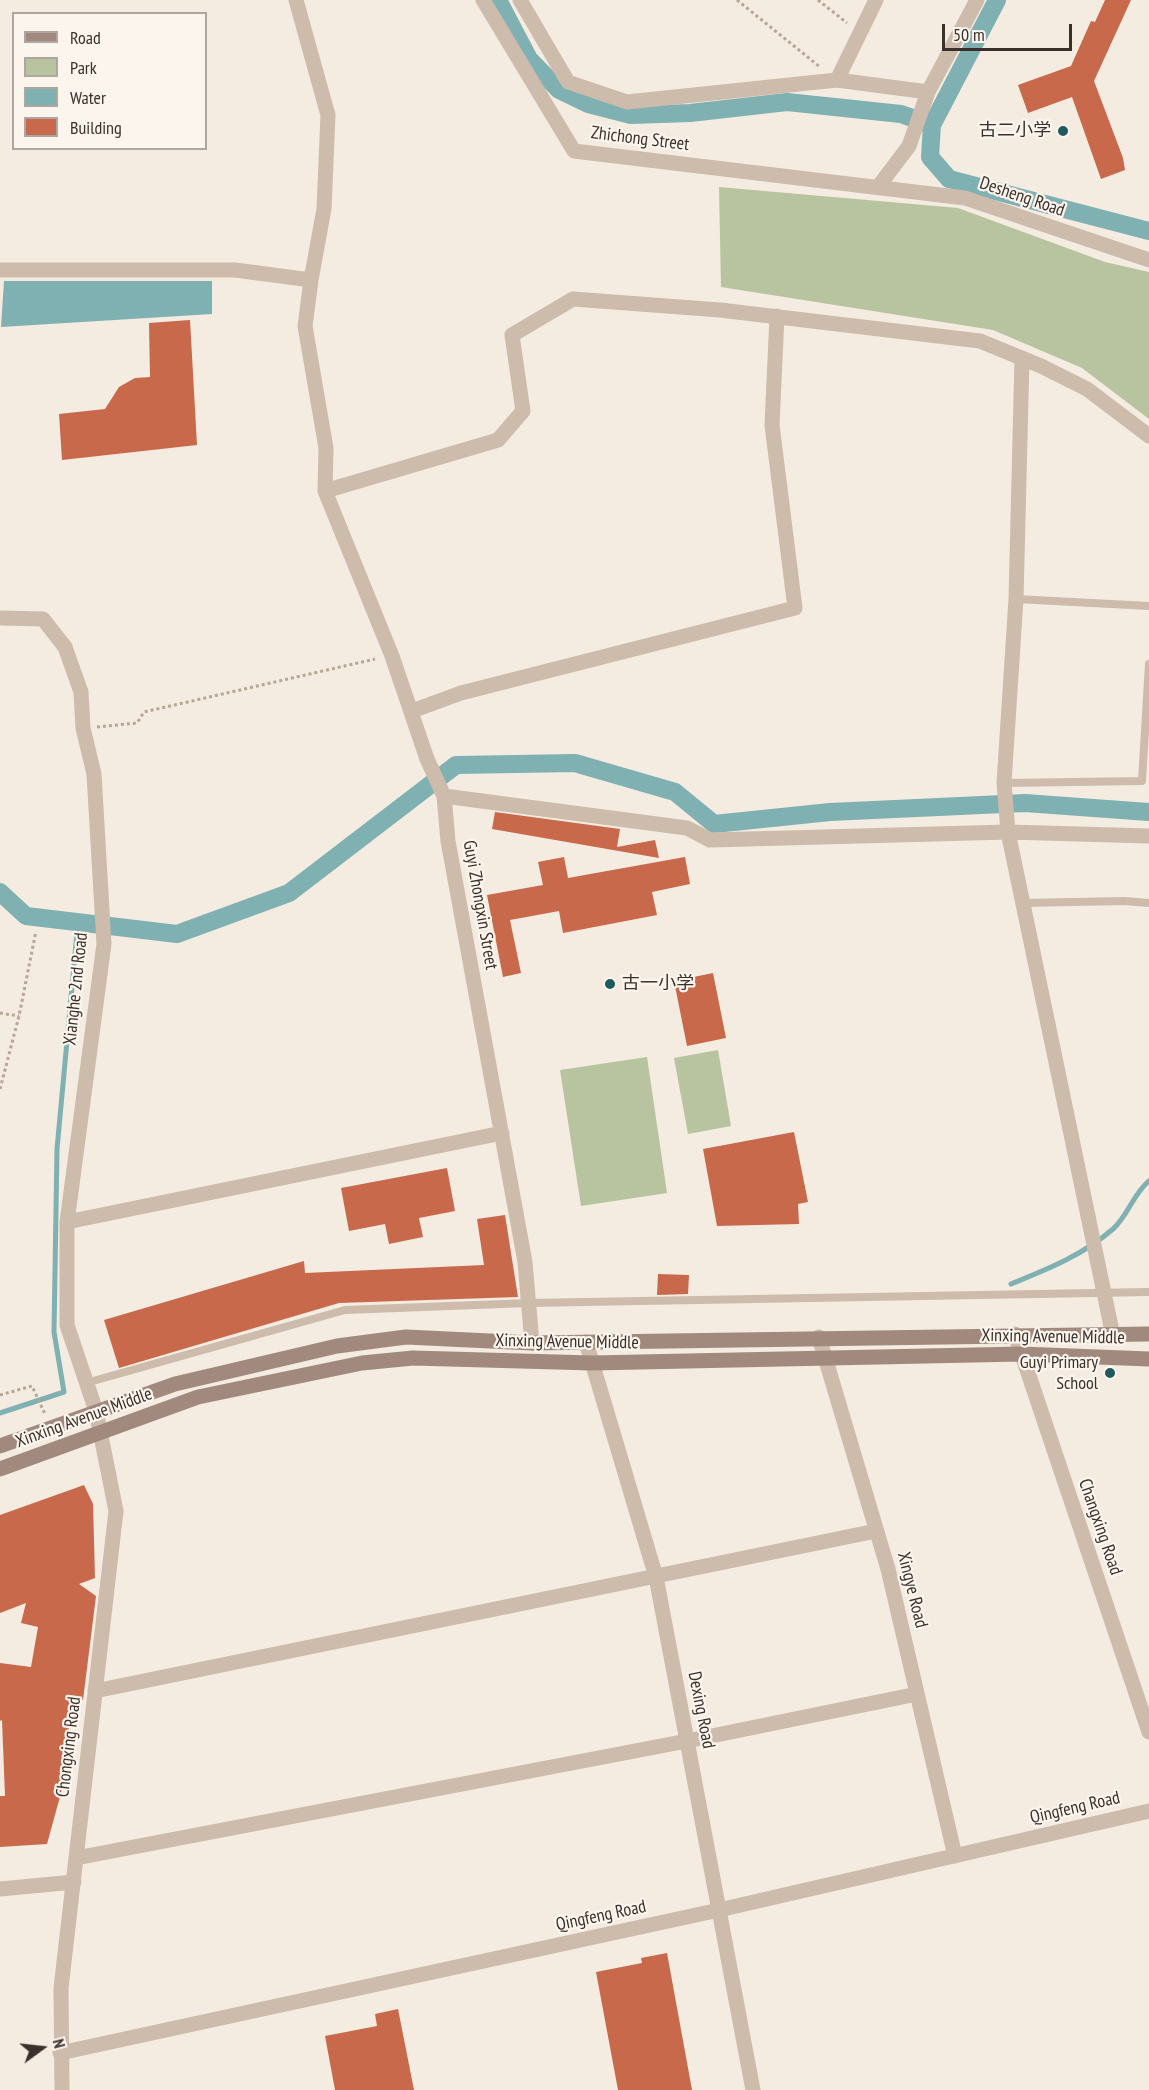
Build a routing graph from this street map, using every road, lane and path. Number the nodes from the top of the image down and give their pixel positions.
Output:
1 (296, 0) edge
2 (483, 0) edge
3 (520, 0) edge
4 (737, 0) edge
5 (818, 0) edge
6 (876, 0) edge
7 (977, 0) edge
8 (860, 34) junction
9 (837, 80) junction
10 (928, 92) junction
11 (878, 187) junction
12 (1149, 260) edge
13 (0, 270) edge
14 (311, 280) junction
15 (777, 316) junction
16 (1022, 358) junction
17 (1149, 436) edge
18 (325, 491) junction
19 (1016, 599) junction
20 (1149, 606) edge
21 (0, 618) edge
22 (392, 656) junction
23 (1149, 664) edge
24 (412, 711) junction
25 (83, 728) junction
26 (1004, 783) junction
27 (444, 796) junction
28 (1008, 832) junction
29 (1149, 836) edge
30 (1023, 903) junction
31 (1149, 903) edge
32 (36, 931) dead end
33 (0, 1013) edge
34 (19, 1016) junction
35 (0, 1089) edge
36 (502, 1133) junction
37 (67, 1222) junction
38 (1104, 1292) junction
39 (1149, 1292) edge
40 (529, 1303) junction
41 (1015, 1334) junction
42 (1149, 1334) edge
43 (1113, 1336) junction
44 (819, 1337) junction
45 (586, 1342) junction
46 (532, 1343) junction
47 (1021, 1353) junction
48 (1149, 1359) edge
49 (826, 1360) junction
50 (592, 1364) junction
51 (86, 1383) junction
52 (0, 1395) edge
53 (96, 1411) junction
54 (51, 1428) junction
55 (101, 1432) junction
56 (0, 1446) edge
57 (0, 1469) edge
58 (876, 1531) junction
59 (656, 1577) junction
60 (95, 1690) junction
61 (917, 1694) junction
62 (1149, 1732) edge
63 (687, 1742) junction
64 (1149, 1811) edge
65 (955, 1856) junction
66 (76, 1858) junction
67 (74, 1882) junction
68 (0, 1889) edge
69 (719, 1910) junction
70 (60, 2053) junction
71 (62, 2090) edge
72 (753, 2090) edge

1 - 14 street
2 - 11 street, Zhichong Street
3 - 9 street
4 - 9 path
5 - 8 path
6 - 8 street
7 - 10 street
8 - 9 street
9 - 10 street
10 - 11 street
11 - 12 street, Desheng Road
13 - 14 street
14 - 18 street
15 - 16 street
15 - 18 street
15 - 24 street
16 - 17 street
16 - 19 street
18 - 22 street, Guyi Zhongxin Street
19 - 20 lane
19 - 26 street
21 - 25 street, Xianghe 2nd Road
22 - 24 street, Guyi Zhongxin Street
22 - 25 path
23 - 26 lane
24 - 27 street, Guyi Zhongxin Street
25 - 37 street, Xianghe 2nd Road
26 - 28 street
27 - 28 street
27 - 36 street, Guyi Zhongxin Street
28 - 29 street
28 - 30 street
30 - 31 lane
30 - 38 street
32 - 34 path
33 - 34 path
34 - 35 path
36 - 37 street
36 - 40 street, Guyi Zhongxin Street
37 - 51 street, Xianghe 2nd Road
38 - 39 lane
38 - 40 lane
38 - 43 street
40 - 46 street, Guyi Zhongxin Street
40 - 51 lane
41 - 43 main road, Xinxing Avenue Middle
41 - 44 main road, Xinxing Avenue Middle
41 - 47 street, Changxing Road
42 - 43 main road, Xinxing Avenue Middle
44 - 45 main road, Xinxing Avenue Middle
44 - 49 street, Xingye Road
45 - 46 main road, Xinxing Avenue Middle
45 - 50 street, Dexing Road
46 - 53 main road, Xinxing Avenue Middle
47 - 48 main road, Xinxing Avenue Middle
47 - 49 main road, Xinxing Avenue Middle
47 - 62 street, Changxing Road
49 - 50 main road, Xinxing Avenue Middle
49 - 58 street, Xingye Road
50 - 55 main road, Xinxing Avenue Middle
50 - 59 street, Dexing Road
51 - 53 street, Xianghe 2nd Road
52 - 54 path
53 - 54 main road, Xinxing Avenue Middle
53 - 55 street, Chongxing Road
54 - 56 main road, Xinxing Avenue Middle
55 - 57 main road, Xinxing Avenue Middle
55 - 60 street, Chongxing Road
58 - 59 street
58 - 61 street, Xingye Road
59 - 60 street
59 - 63 street, Dexing Road
60 - 66 street, Chongxing Road
61 - 63 street
61 - 65 street, Xingye Road
63 - 66 street
63 - 69 street, Dexing Road
64 - 65 street, Qingfeng Road
65 - 69 street, Qingfeng Road
66 - 67 street, Chongxing Road
67 - 68 street
67 - 70 street, Chongxing Road
69 - 70 street, Qingfeng Road
69 - 72 street, Dexing Road
70 - 71 street, Chongxing Road

